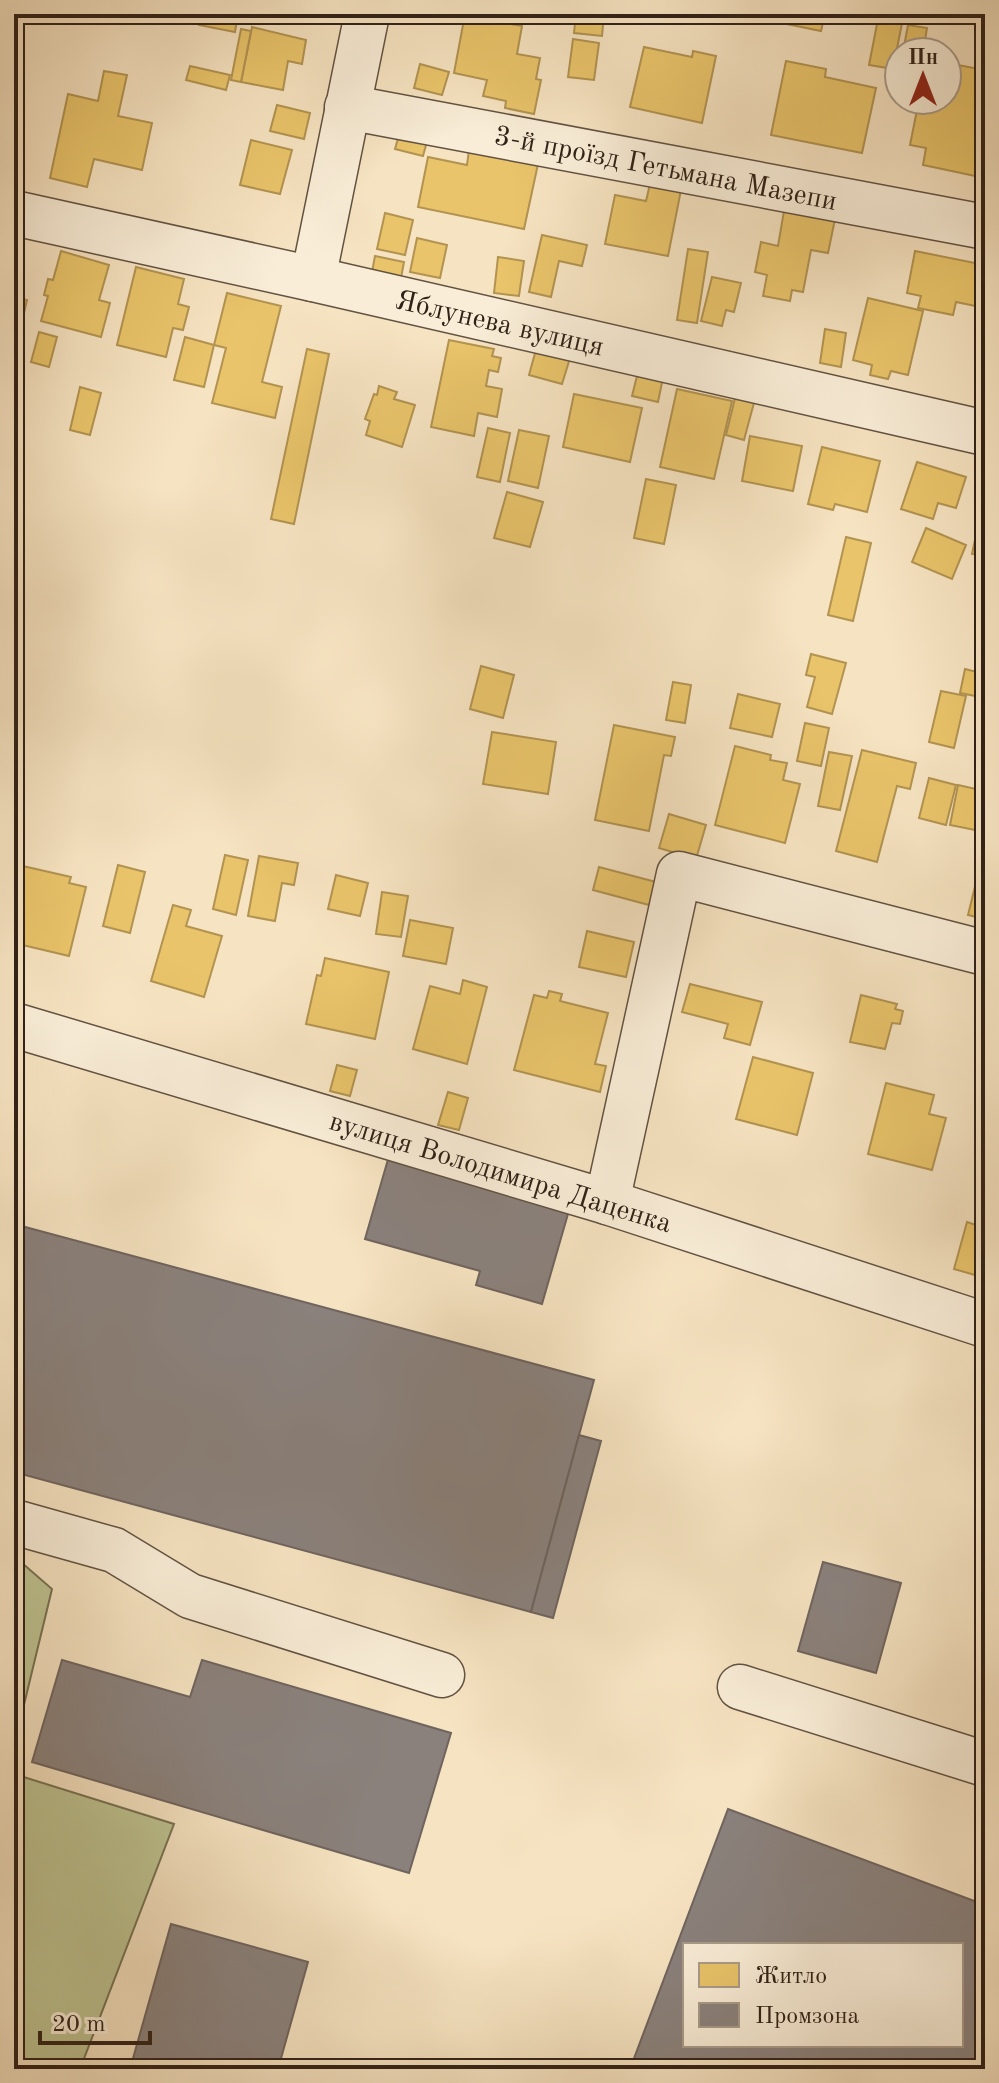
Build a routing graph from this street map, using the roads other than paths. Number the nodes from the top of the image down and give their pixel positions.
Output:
1 (367, 14) edge
2 (347, 107) junction
3 (14, 213) edge
4 (985, 227) edge
5 (313, 279) junction
6 (985, 433) edge
7 (985, 953) edge
8 (14, 1025) edge
9 (607, 1202) junction
10 (985, 1325) edge
11 (14, 1522) edge
12 (442, 1675) dead end
13 (740, 1687) dead end
14 (985, 1764) edge

1 - 2 street
2 - 4 street, 3-й проїзд Гетьмана Мазепи
2 - 5 street
3 - 5 street, Яблунева вулиця
5 - 6 street, Яблунева вулиця
7 - 9 street
8 - 9 street, вулиця Володимира Даценка
9 - 10 street, вулиця Володимира Даценка
11 - 12 street
13 - 14 street

